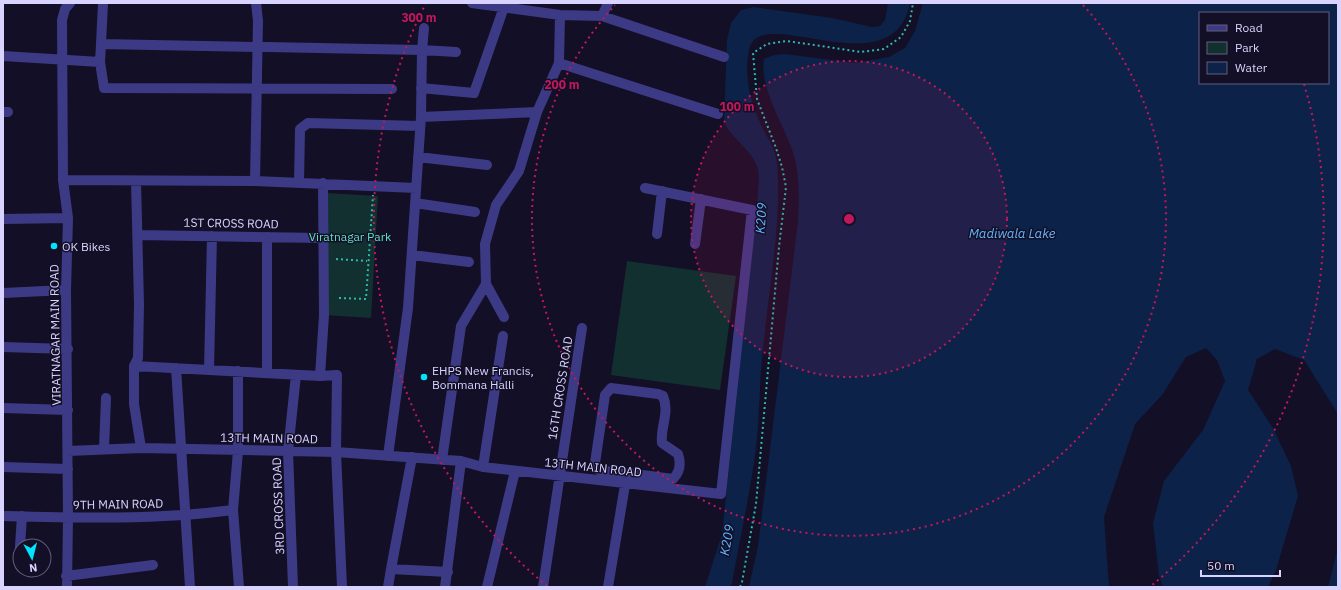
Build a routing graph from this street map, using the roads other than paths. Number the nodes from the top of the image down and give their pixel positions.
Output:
1 (70, 3) edge
2 (103, 3) edge
3 (256, 3) edge
4 (472, 3) edge
5 (608, 3) edge
6 (504, 7) junction
7 (560, 16) junction
8 (602, 16) junction
9 (424, 28) dead end
10 (101, 44) junction
11 (257, 47) junction
12 (422, 50) junction
13 (456, 52) dead end
14 (3, 56) edge
15 (724, 57) dead end
16 (62, 59) junction
17 (100, 62) junction
18 (559, 63) junction
19 (256, 88) junction
20 (421, 88) junction
21 (392, 89) dead end
22 (537, 112) junction
23 (718, 114) dead end
24 (420, 122) junction
25 (418, 157) junction
26 (487, 165) dead end
27 (63, 180) junction
28 (136, 181) junction
29 (255, 181) junction
30 (299, 183) junction
31 (323, 183) junction
32 (416, 188) junction
33 (645, 188) dead end
34 (662, 191) junction
35 (701, 200) junction
36 (415, 203) junction
37 (475, 212) dead end
38 (68, 218) junction
39 (3, 219) edge
40 (657, 234) dead end
41 (138, 235) junction
42 (212, 236) junction
43 (267, 237) junction
44 (323, 238) junction
45 (694, 244) dead end
46 (412, 255) junction
47 (469, 262) dead end
48 (486, 284) junction
49 (66, 290) junction
50 (3, 293) edge
51 (504, 317) dead end
52 (582, 328) dead end
53 (503, 336) dead end
54 (3, 347) edge
55 (68, 349) junction
56 (134, 366) junction
57 (176, 368) junction
58 (209, 370) junction
59 (238, 371) junction
60 (267, 373) junction
61 (296, 375) junction
62 (320, 376) junction
63 (106, 398) dead end
64 (3, 408) edge
65 (68, 410) junction
66 (141, 448) junction
67 (104, 449) junction
68 (182, 449) junction
69 (288, 450) junction
70 (68, 451) junction
71 (238, 451) junction
72 (336, 452) junction
73 (388, 456) junction
74 (412, 457) junction
75 (442, 460) junction
76 (461, 461) junction
77 (3, 467) edge
78 (483, 467) junction
79 (68, 469) junction
80 (515, 471) junction
81 (627, 473) junction
82 (560, 476) junction
83 (626, 483) junction
84 (233, 510) junction
85 (3, 516) edge
86 (22, 516) junction
87 (186, 516) junction
88 (68, 518) junction
89 (21, 538) edge
90 (153, 565) dead end
91 (392, 568) junction
92 (448, 572) junction
93 (66, 576) junction
94 (67, 587) edge
95 (190, 587) edge
96 (239, 587) edge
97 (293, 587) edge
98 (342, 587) edge
99 (388, 587) edge
100 (445, 587) edge
101 (487, 587) edge
102 (543, 587) edge
103 (608, 587) edge

1 - 16 street, VIRATNAGAR MAIN ROAD
2 - 10 street
3 - 11 street
4 - 6 street
5 - 8 street
6 - 7 street
6 - 20 street
7 - 8 street
7 - 18 street
8 - 15 street
9 - 12 street
10 - 11 street
10 - 17 street
11 - 12 street
11 - 19 street
12 - 13 street
12 - 20 street
14 - 16 street
16 - 17 street
16 - 27 street, VIRATNAGAR MAIN ROAD
17 - 19 street
18 - 22 street
18 - 23 street
19 - 21 street
19 - 29 street
20 - 24 street
22 - 24 street
22 - 48 street
24 - 25 street
24 - 30 street
25 - 26 street
25 - 32 street
27 - 28 street
27 - 38 street, VIRATNAGAR MAIN ROAD
28 - 29 street
28 - 41 street
29 - 30 street
30 - 31 street
31 - 32 street
31 - 44 street
32 - 36 street
33 - 34 street, 13TH MAIN ROAD
34 - 35 street, 13TH MAIN ROAD
34 - 40 street
35 - 45 street
35 - 83 street, 13TH MAIN ROAD
36 - 37 street
36 - 46 street
38 - 39 street
38 - 49 street, VIRATNAGAR MAIN ROAD
41 - 42 street, 1ST CROSS ROAD
41 - 56 street
42 - 43 street, 1ST CROSS ROAD
42 - 58 street
43 - 44 street, 1ST CROSS ROAD
43 - 60 street
44 - 62 street
46 - 47 street
46 - 73 street
48 - 51 street
48 - 75 street
49 - 50 street
49 - 55 street, VIRATNAGAR MAIN ROAD
52 - 82 street, 16TH CROSS ROAD
53 - 78 street
54 - 55 street
55 - 65 street, VIRATNAGAR MAIN ROAD
56 - 57 street
56 - 66 street
57 - 58 street
57 - 68 street
58 - 59 street
59 - 60 street
59 - 71 street
60 - 61 street
61 - 62 street
61 - 69 street, 3RD CROSS ROAD
62 - 72 street
63 - 67 street
64 - 65 street
65 - 70 street, VIRATNAGAR MAIN ROAD
66 - 67 street, 13TH MAIN ROAD
66 - 68 street, 13TH MAIN ROAD
67 - 70 street, 13TH MAIN ROAD
68 - 71 street, 13TH MAIN ROAD
68 - 87 street
69 - 71 street, 13TH MAIN ROAD
69 - 72 street, 13TH MAIN ROAD
69 - 97 street, 3RD CROSS ROAD
70 - 79 street, VIRATNAGAR MAIN ROAD
71 - 84 street
72 - 73 street, 13TH MAIN ROAD
72 - 98 street
73 - 74 street, 13TH MAIN ROAD
74 - 75 street, 13TH MAIN ROAD
74 - 91 street
75 - 76 street, 13TH MAIN ROAD
76 - 78 street, 13TH MAIN ROAD
76 - 92 street
77 - 79 street
78 - 80 street, 13TH MAIN ROAD
79 - 88 street, VIRATNAGAR MAIN ROAD
80 - 82 street, 13TH MAIN ROAD
80 - 101 street
81 - 81 street
81 - 83 street
82 - 83 street, 13TH MAIN ROAD
82 - 102 street, 16TH CROSS ROAD
83 - 103 street
84 - 87 street, 9TH MAIN ROAD
84 - 96 street
85 - 86 street, 9TH MAIN ROAD
86 - 88 street, 9TH MAIN ROAD
86 - 89 street
87 - 88 street, 9TH MAIN ROAD
87 - 95 street
88 - 93 street, VIRATNAGAR MAIN ROAD
90 - 93 street
91 - 92 street
91 - 99 street
92 - 100 street
93 - 94 street, VIRATNAGAR MAIN ROAD

